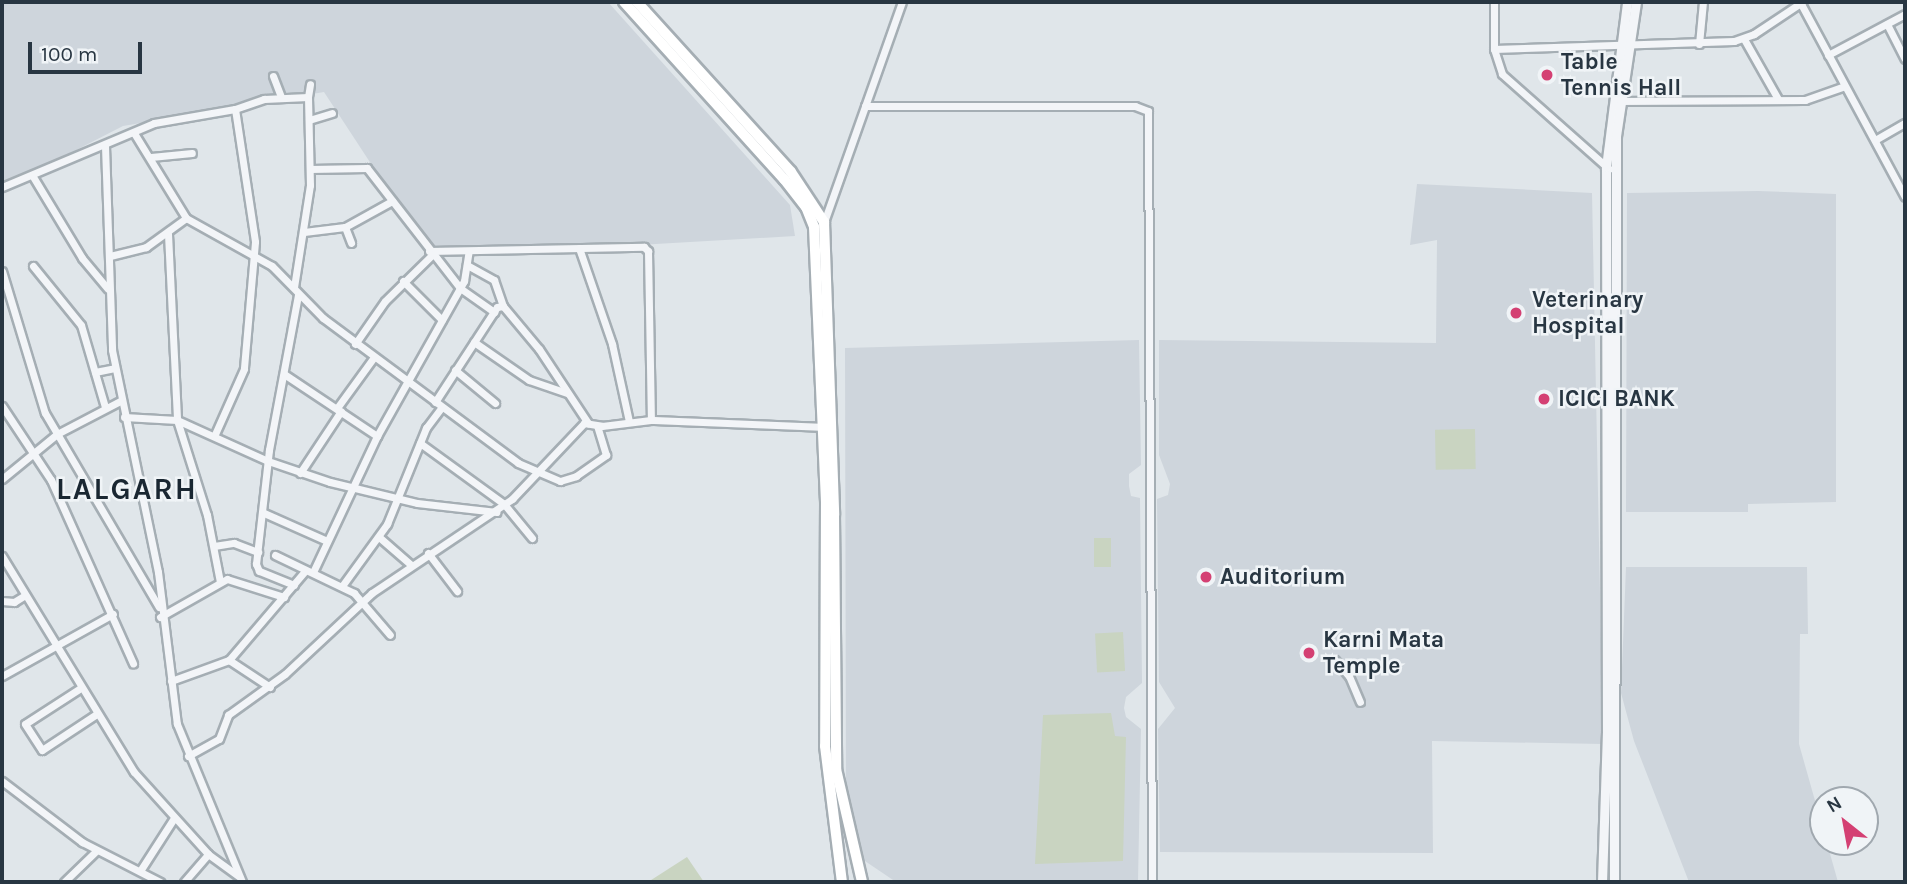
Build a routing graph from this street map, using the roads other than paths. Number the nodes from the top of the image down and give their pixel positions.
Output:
1 (624, 2) edge
2 (637, 2) edge
3 (902, 2) edge
4 (1494, 2) edge
5 (1626, 2) edge
6 (1636, 2) edge
7 (1703, 2) edge
8 (1801, 2) edge
9 (1905, 14) edge
10 (1886, 24) junction
11 (1744, 39) junction
12 (1699, 44) junction
13 (1624, 47) junction
14 (1494, 49) junction
15 (1828, 55) junction
16 (1905, 59) edge
17 (273, 76) dead end
18 (310, 84) dead end
19 (1844, 86) junction
20 (281, 97) junction
21 (308, 97) junction
22 (1778, 99) junction
23 (1616, 101) junction
24 (865, 106) junction
25 (235, 109) junction
26 (332, 113) dead end
27 (309, 120) junction
28 (1905, 123) edge
29 (134, 132) junction
30 (1875, 140) junction
31 (105, 146) junction
32 (192, 153) dead end
33 (151, 157) junction
34 (1606, 167) junction
35 (310, 169) junction
36 (1615, 174) junction
37 (32, 175) junction
38 (2, 187) edge
39 (1905, 197) edge
40 (392, 201) junction
41 (186, 218) junction
42 (824, 222) junction
43 (345, 227) junction
44 (304, 232) junction
45 (168, 234) junction
46 (351, 243) dead end
47 (579, 248) junction
48 (469, 251) junction
49 (431, 253) junction
50 (254, 255) junction
51 (110, 256) junction
52 (467, 265) junction
53 (33, 267) dead end
54 (2, 271) edge
55 (403, 281) junction
56 (293, 287) junction
57 (460, 288) junction
58 (108, 289) junction
59 (298, 295) junction
60 (503, 306) junction
61 (494, 312) junction
62 (442, 320) junction
63 (474, 342) junction
64 (355, 344) junction
65 (374, 357) junction
66 (115, 368) junction
67 (455, 370) junction
68 (95, 372) junction
69 (284, 373) junction
70 (407, 381) junction
71 (567, 393) junction
72 (120, 401) junction
73 (435, 402) junction
74 (495, 403) dead end
75 (2, 406) edge
76 (105, 407) junction
77 (442, 407) junction
78 (339, 409) junction
79 (124, 416) junction
80 (177, 419) junction
81 (651, 420) junction
82 (629, 421) junction
83 (588, 423) junction
84 (597, 426) junction
85 (822, 427) junction
86 (57, 434) junction
87 (215, 434) junction
88 (377, 436) junction
89 (420, 443) junction
90 (33, 456) junction
91 (268, 461) junction
92 (300, 473) junction
93 (537, 474) junction
94 (2, 479) edge
95 (354, 488) junction
96 (398, 498) junction
97 (505, 505) junction
98 (496, 512) junction
99 (264, 513) junction
100 (379, 537) junction
101 (531, 538) dead end
102 (327, 541) junction
103 (214, 546) junction
104 (258, 552) junction
105 (428, 553) junction
106 (275, 555) dead end
107 (2, 556) edge
108 (410, 564) junction
109 (309, 570) junction
110 (220, 582) junction
111 (294, 585) junction
112 (342, 586) junction
113 (457, 591) dead end
114 (25, 595) junction
115 (284, 597) junction
116 (2, 601) edge
117 (363, 601) junction
118 (159, 608) junction
119 (113, 614) junction
120 (160, 617) junction
121 (390, 635) dead end
122 (55, 645) junction
123 (229, 660) junction
124 (1335, 660) dead end
125 (133, 663) dead end
126 (2, 676) edge
127 (171, 681) junction
128 (270, 687) junction
129 (79, 689) junction
130 (1360, 702) dead end
131 (95, 715) junction
132 (187, 756) junction
133 (2, 782) edge
134 (174, 818) junction
135 (96, 851) junction
136 (208, 854) junction
137 (140, 871) junction
138 (240, 879) edge
139 (64, 882) edge
140 (160, 882) edge
141 (184, 882) edge
142 (842, 882) edge
143 (862, 882) edge
144 (1152, 882) edge
145 (1602, 882) edge
146 (1614, 882) edge

1 - 85 main road
2 - 42 main road
3 - 24 street
4 - 14 street
5 - 13 street
6 - 13 street
7 - 12 street
8 - 11 street
8 - 15 street
9 - 10 street
10 - 15 street
10 - 16 street
11 - 12 street
11 - 22 street
12 - 13 street
13 - 14 street
13 - 23 street
14 - 34 street
15 - 19 street
17 - 20 street
18 - 21 street
19 - 22 street
19 - 30 street
20 - 21 street
20 - 25 street
21 - 27 street
22 - 23 street
23 - 34 street
23 - 36 street
24 - 42 street
24 - 144 street
25 - 29 street
25 - 50 street
26 - 27 street
27 - 35 street
28 - 30 street
29 - 31 street
29 - 33 street
30 - 39 street
31 - 37 street
31 - 51 street
32 - 33 street
33 - 41 street
34 - 36 street
34 - 145 street
35 - 40 street
35 - 44 street
36 - 146 street
37 - 38 street
37 - 58 street
40 - 43 street
40 - 49 street
41 - 45 street
41 - 50 street
42 - 143 main road
43 - 44 street
43 - 46 street
44 - 56 street
45 - 51 street
45 - 80 street
47 - 48 street
47 - 81 street
47 - 82 street
48 - 49 street
48 - 52 street
49 - 55 street
49 - 57 street
50 - 56 street
50 - 87 street
51 - 58 street
52 - 57 street
52 - 60 street
53 - 68 street
54 - 86 street
55 - 62 street
55 - 64 street
56 - 59 street
57 - 61 street
57 - 62 street
58 - 66 street
59 - 64 street
59 - 69 street
60 - 61 street
60 - 71 street
61 - 63 street
62 - 70 street
63 - 67 street
63 - 71 street
64 - 65 street
65 - 70 street
65 - 78 street
66 - 68 street
66 - 72 street
67 - 73 street
67 - 74 street
68 - 76 street
69 - 78 street
69 - 91 street
70 - 73 street
70 - 88 street
71 - 83 street
72 - 76 street
72 - 79 street
73 - 77 street
75 - 90 street
76 - 86 street
77 - 89 street
77 - 93 street
78 - 88 street
78 - 92 street
79 - 80 street
79 - 118 street
80 - 87 street
80 - 103 street
81 - 82 street
81 - 85 street
82 - 84 street
83 - 84 street
83 - 93 street
84 - 93 street
85 - 142 main road
86 - 90 street
86 - 118 street
87 - 91 street
88 - 95 street
89 - 96 street
89 - 97 street
90 - 94 street
90 - 119 street
91 - 92 street
91 - 99 street
92 - 95 street
93 - 97 street
95 - 96 street
95 - 102 street
96 - 98 street
96 - 100 street
97 - 98 street
97 - 101 street
98 - 105 street
99 - 102 street
99 - 104 street
100 - 108 street
100 - 112 street
102 - 109 street
103 - 104 street
103 - 110 street
104 - 111 street
105 - 108 street
105 - 113 street
106 - 109 street
107 - 114 street
108 - 117 street
109 - 111 street
109 - 112 street
110 - 115 street
110 - 120 street
111 - 115 street
112 - 117 street
114 - 116 street
114 - 122 street
115 - 123 street
117 - 121 street
117 - 128 street
118 - 120 street
119 - 122 street
119 - 125 street
120 - 127 street
122 - 126 street
122 - 129 street
123 - 127 street
123 - 128 street
124 - 130 street
127 - 132 street
128 - 132 street
129 - 131 street
129 - 131 street
131 - 134 street
132 - 138 street
133 - 135 street
134 - 136 street
134 - 137 street
135 - 137 street
135 - 139 street
136 - 138 street
136 - 141 street
137 - 140 street

